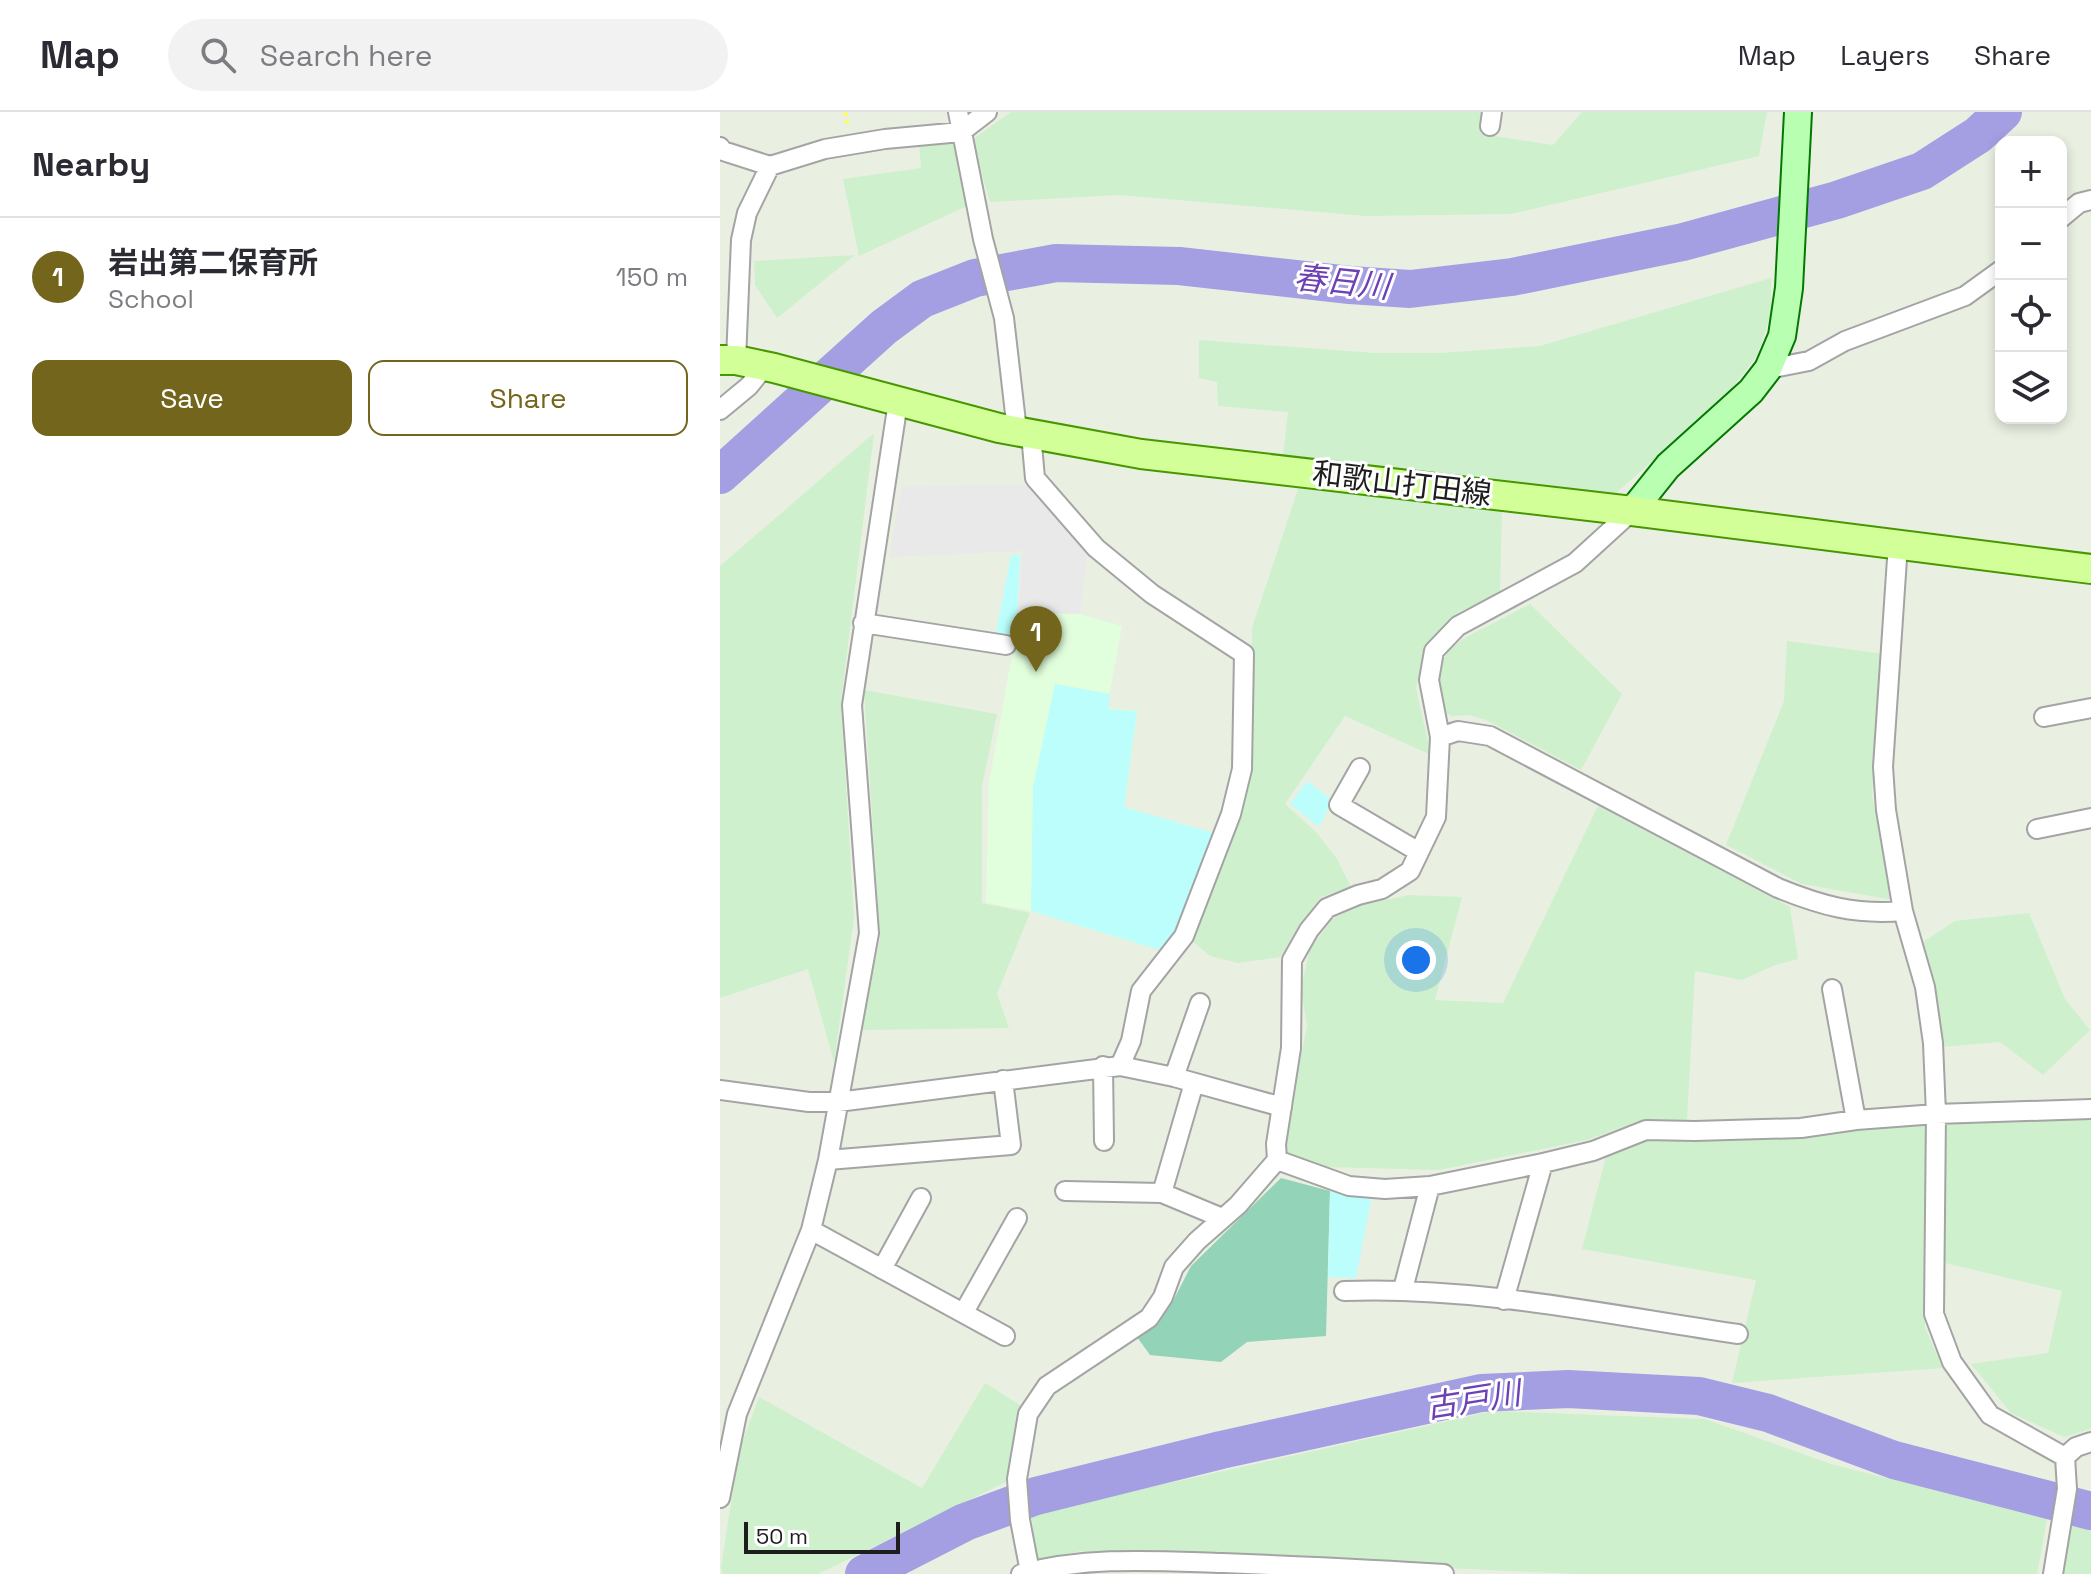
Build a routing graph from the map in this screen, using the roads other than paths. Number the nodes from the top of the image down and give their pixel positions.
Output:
1 (958, 112) edge
2 (987, 112) edge
3 (1798, 121) edge
4 (961, 132) junction
5 (720, 147) edge
6 (770, 166) junction
7 (2091, 200) edge
8 (2067, 213) edge
9 (1995, 274) edge
10 (728, 360) edge
11 (770, 367) junction
12 (1768, 369) junction
13 (898, 402) junction
14 (720, 410) edge
15 (1024, 433) junction
16 (1632, 511) junction
17 (1898, 544) junction
18 (2091, 569) edge
19 (863, 623) junction
20 (1006, 645) dead end
21 (2091, 708) edge
22 (2044, 717) dead end
23 (1440, 737) junction
24 (1360, 768) dead end
25 (2091, 818) edge
26 (2037, 829) dead end
27 (1419, 852) junction
28 (1903, 911) junction
29 (1832, 989) dead end
30 (1200, 1003) dead end
31 (1111, 1066) junction
32 (1174, 1077) junction
33 (1003, 1080) junction
34 (1194, 1083) junction
35 (720, 1090) edge
36 (838, 1102) junction
37 (1282, 1107) junction
38 (2091, 1109) edge
39 (1936, 1114) junction
40 (1856, 1120) junction
41 (1104, 1141) dead end
42 (828, 1160) junction
43 (1277, 1160) junction
44 (1543, 1163) junction
45 (1430, 1186) junction
46 (1065, 1191) dead end
47 (1162, 1193) junction
48 (921, 1198) dead end
49 (1017, 1218) dead end
50 (1222, 1218) junction
51 (811, 1230) junction
52 (882, 1269) junction
53 (1403, 1289) junction
54 (1344, 1291) dead end
55 (1504, 1300) junction
56 (964, 1312) junction
57 (1738, 1334) dead end
58 (1005, 1336) dead end
59 (2091, 1442) edge
60 (2065, 1457) junction
61 (720, 1498) edge
62 (1026, 1573) edge
63 (1444, 1574) edge
64 (2053, 1574) edge

1 - 4 street
2 - 4 street
3 - 12 street
4 - 6 street
4 - 15 street
5 - 6 street
6 - 10 street
7 - 8 street
9 - 12 street
10 - 11 main road, 和歌山打田線
11 - 13 main road, 和歌山打田線
11 - 14 street
12 - 16 street
13 - 15 main road, 和歌山打田線
13 - 19 street
15 - 16 main road, 和歌山打田線
15 - 31 street
16 - 17 main road, 和歌山打田線
16 - 23 street
17 - 18 main road, 和歌山打田線
17 - 28 street
19 - 20 street
19 - 36 street
21 - 22 street
23 - 27 street
23 - 28 street
24 - 27 street
25 - 26 street
27 - 37 street
28 - 39 street
29 - 40 street
30 - 32 street
31 - 32 street
31 - 33 street
31 - 41 street
32 - 34 street
33 - 36 street
33 - 42 street
34 - 37 street
34 - 47 street
35 - 36 street
36 - 42 street
37 - 43 street
38 - 39 street
39 - 40 street
39 - 60 street
40 - 44 street
42 - 51 street
43 - 45 street
43 - 50 street
44 - 45 street
44 - 55 street
45 - 53 street
46 - 47 street
47 - 50 street
48 - 52 street
49 - 56 street
50 - 62 street
51 - 52 street
51 - 61 street
52 - 56 street
53 - 54 street
53 - 55 street
55 - 57 street
56 - 58 street
59 - 60 street
60 - 64 street
62 - 63 street

